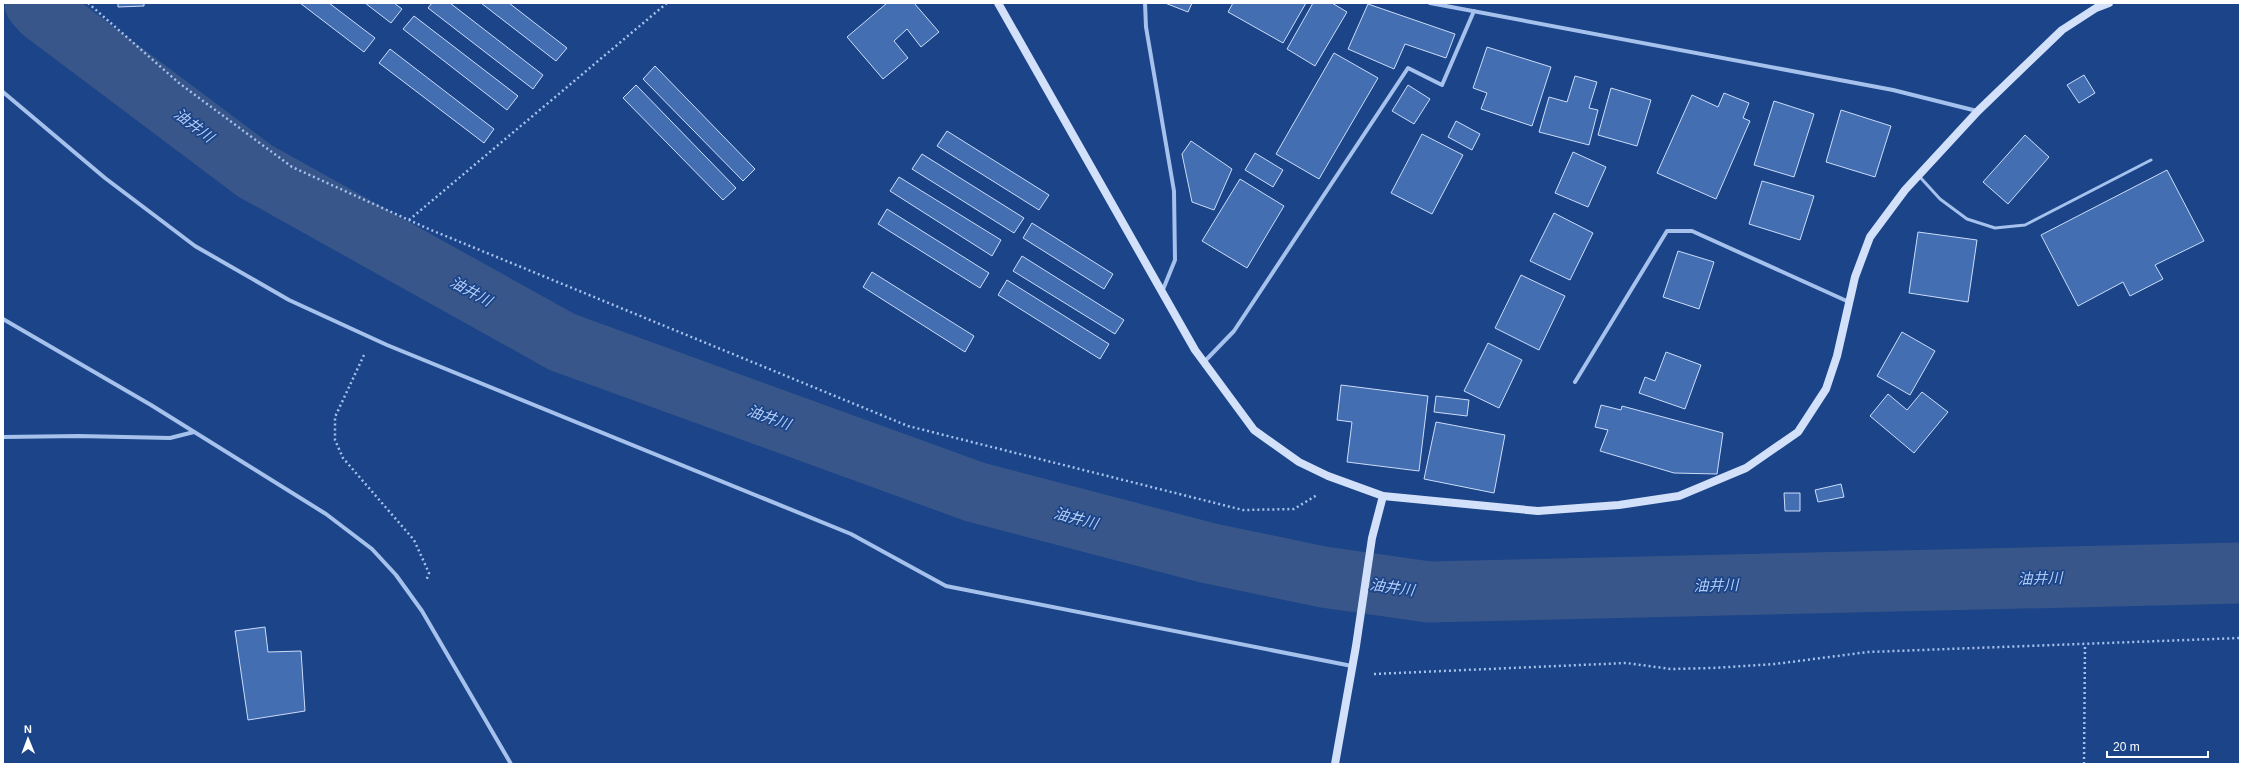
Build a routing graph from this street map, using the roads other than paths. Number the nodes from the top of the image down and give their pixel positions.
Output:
1 (998, 3) edge
2 (1144, 3) edge
3 (1430, 3) edge
4 (2109, 3) edge
5 (1474, 11) junction
6 (3, 92) edge
7 (1978, 111) junction
8 (2151, 160) dead end
9 (1918, 176) junction
10 (1162, 292) junction
11 (1849, 302) junction
12 (3, 319) edge
13 (1204, 362) junction
14 (1575, 382) dead end
15 (194, 432) junction
16 (3, 437) edge
17 (1383, 496) junction
18 (1353, 666) junction
19 (511, 764) edge
20 (1335, 764) edge

1 - 10 street
2 - 10 street
3 - 5 street
4 - 7 street
5 - 7 street
5 - 13 street
6 - 18 street
7 - 9 street
8 - 9 lane
9 - 11 street
10 - 13 street
11 - 14 street
11 - 17 street
12 - 15 street
13 - 17 street
15 - 16 street
15 - 19 street
17 - 18 street
18 - 20 street

